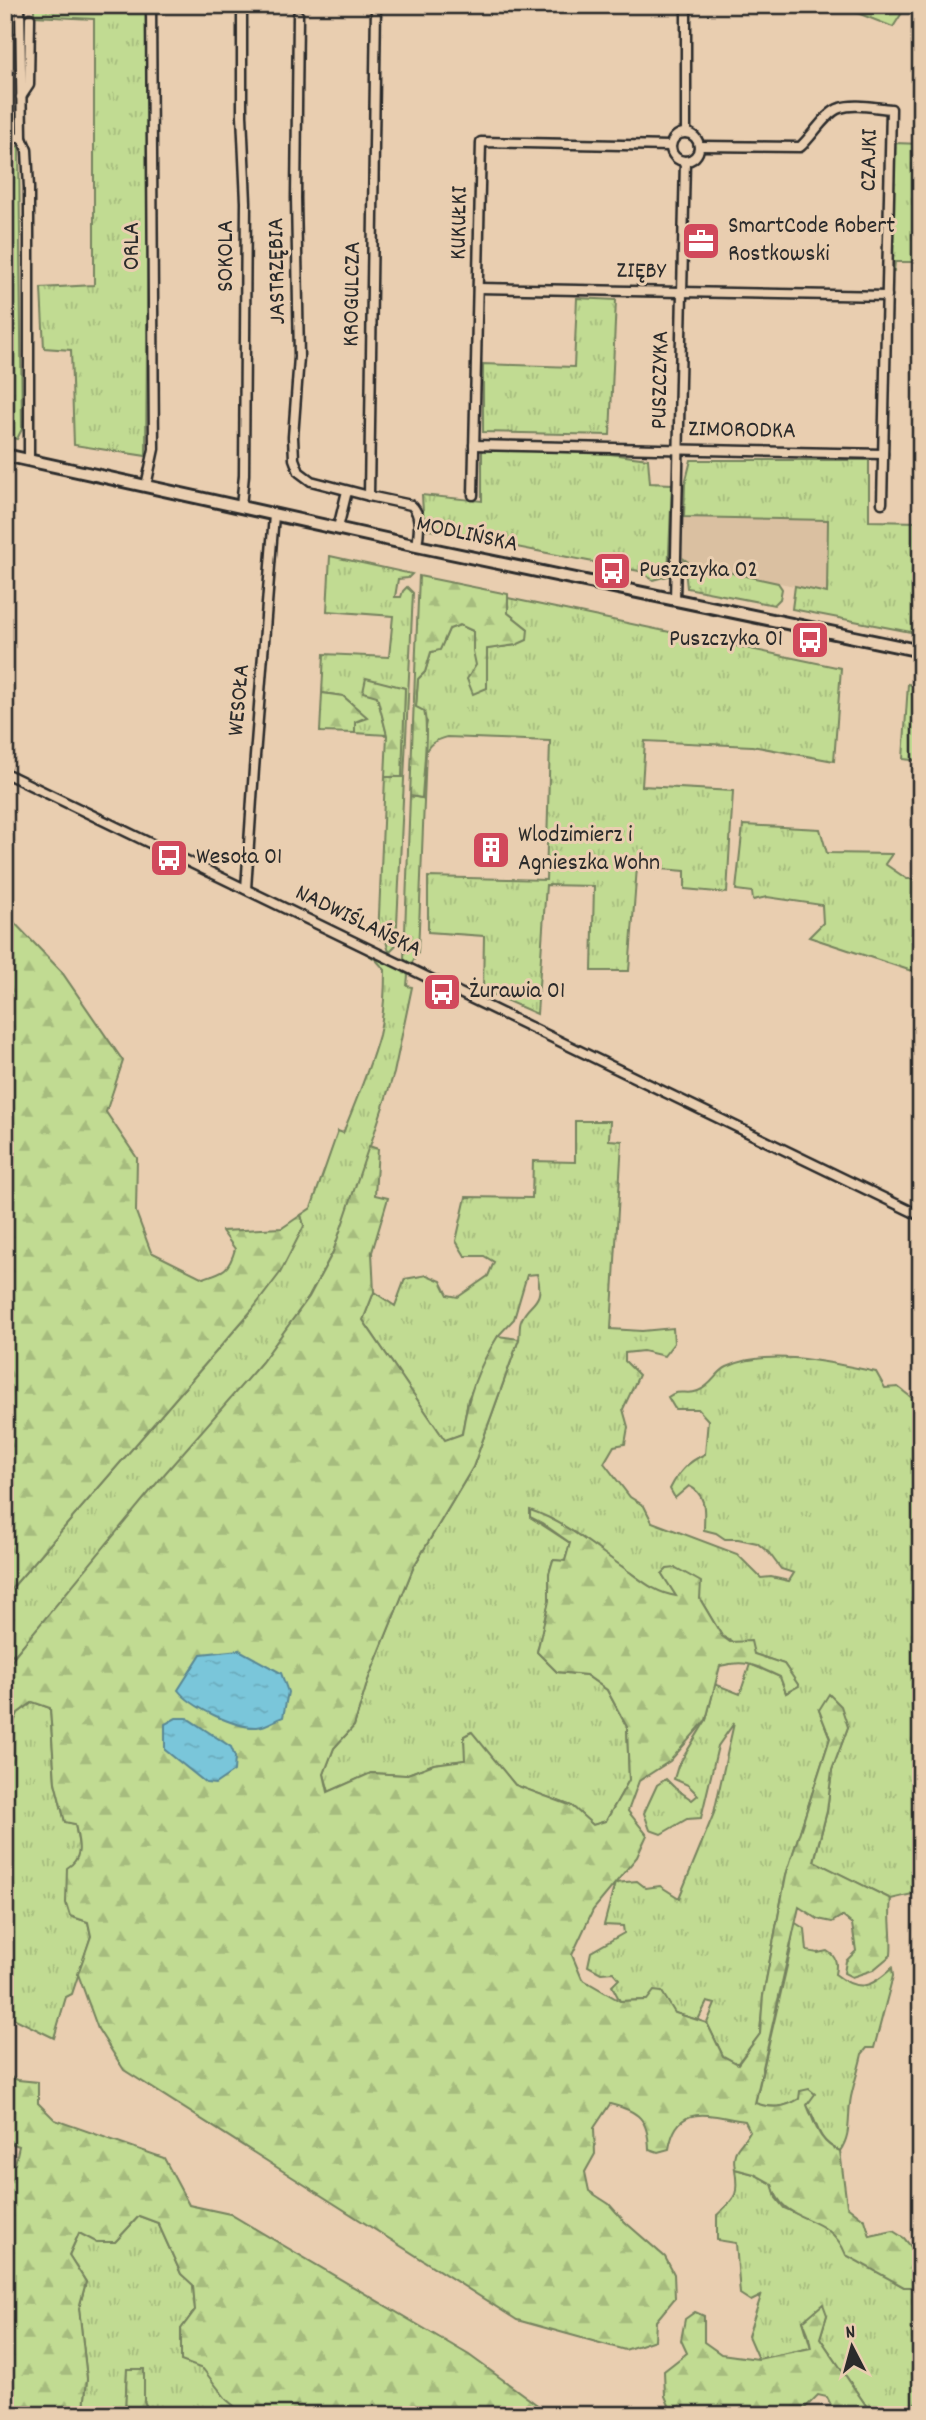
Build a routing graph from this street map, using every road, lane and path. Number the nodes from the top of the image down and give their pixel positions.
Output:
1 (20, 5) edge
2 (152, 5) edge
3 (242, 5) edge
4 (376, 5) edge
5 (686, 5) edge
6 (298, 15) dead end
7 (30, 18) dead end
8 (21, 97) junction
9 (686, 133) junction
10 (5, 137) edge
11 (22, 138) junction
12 (670, 146) junction
13 (699, 146) junction
14 (685, 161) junction
15 (478, 288) junction
16 (681, 292) junction
17 (887, 296) junction
18 (474, 445) junction
19 (679, 449) junction
20 (883, 454) junction
21 (5, 455) edge
22 (30, 460) junction
23 (146, 486) junction
24 (348, 491) junction
25 (473, 495) dead end
26 (369, 496) junction
27 (882, 503) dead end
28 (241, 507) junction
29 (275, 515) junction
30 (338, 528) junction
31 (417, 546) junction
32 (675, 600) junction
33 (921, 651) edge
34 (5, 773) edge
35 (246, 889) junction
36 (921, 1216) edge

1 - 8 street
2 - 23 street, ORLA
3 - 28 street, SOKOLA
4 - 26 street, KROGULCZA
5 - 9 street
6 - 24 street, JASTRZĘBIA
7 - 8 street
8 - 11 street
9 - 12 street
9 - 13 street
10 - 11 street
11 - 22 street
12 - 14 street
12 - 15 street, KUKUŁKI
13 - 14 street
13 - 17 street, CZAJKI
14 - 16 street, PUSZCZYKA
15 - 16 street, ZIĘBY
15 - 18 street, KUKUŁKI
16 - 17 street, ZIĘBY
16 - 19 street, PUSZCZYKA
17 - 20 street, CZAJKI
18 - 19 street, ZIMORODKA
18 - 25 street, KUKUŁKI
19 - 20 street, ZIMORODKA
19 - 32 street, PUSZCZYKA
20 - 27 street, CZAJKI
21 - 22 main road, MODLIŃSKA
22 - 23 main road, MODLIŃSKA
23 - 28 main road, MODLIŃSKA
24 - 26 street, JASTRZĘBIA
24 - 30 street
26 - 31 street
28 - 29 main road, MODLIŃSKA
29 - 30 main road, MODLIŃSKA
29 - 35 street, WESOŁA
30 - 31 main road, MODLIŃSKA
31 - 32 main road, MODLIŃSKA
32 - 33 main road, MODLIŃSKA
34 - 35 street, NADWIŚLAŃSKA
35 - 36 street, NADWIŚLAŃSKA

